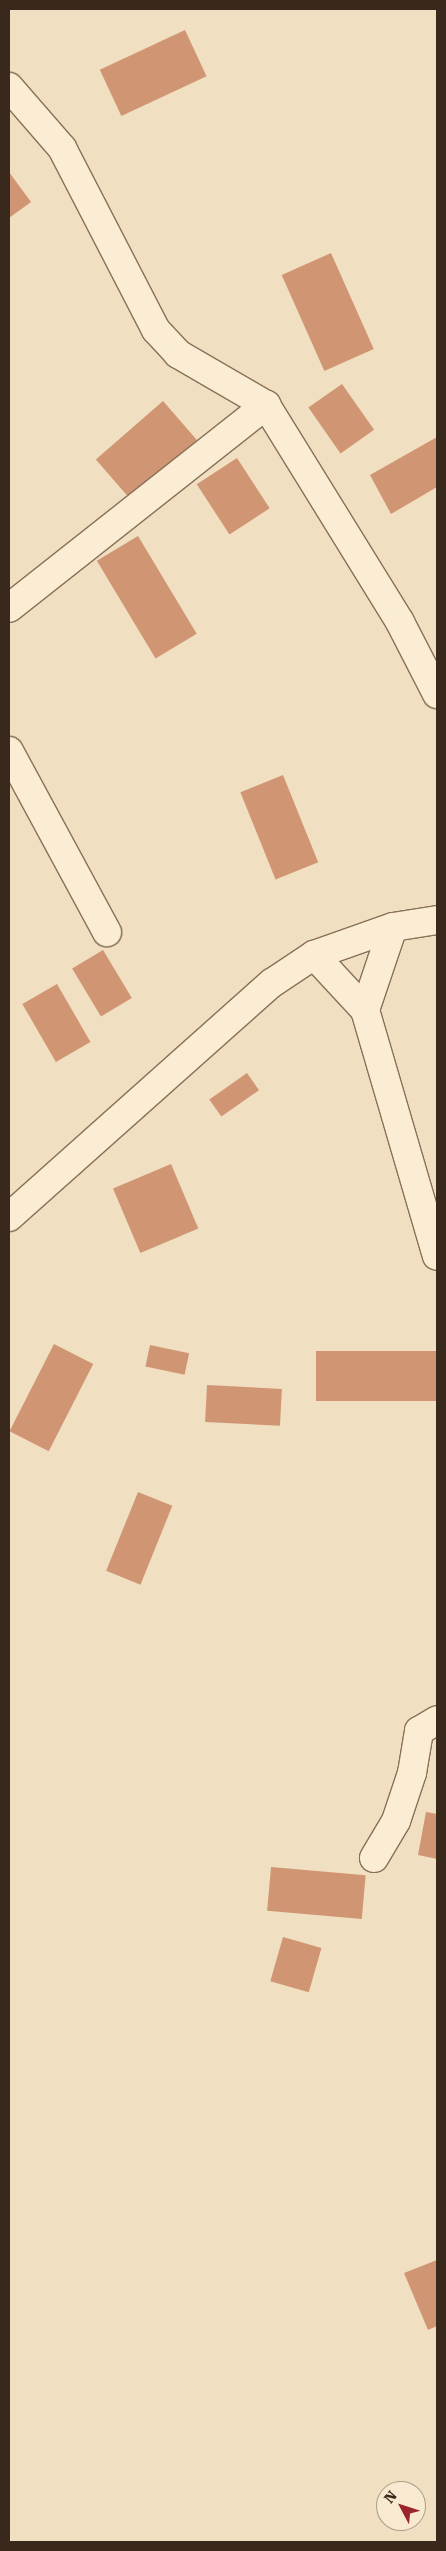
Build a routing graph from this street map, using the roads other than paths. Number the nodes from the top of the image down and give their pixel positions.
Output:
1 (9, 87) edge
2 (266, 406) junction
3 (9, 608) edge
4 (437, 694) edge
5 (9, 751) edge
6 (437, 920) edge
7 (393, 927) junction
8 (107, 932) dead end
9 (314, 955) junction
10 (364, 1010) junction
11 (9, 1217) edge
12 (437, 1256) edge
13 (437, 1720) edge
14 (374, 1858) dead end

1 - 2 street
2 - 3 street
2 - 4 street
5 - 8 street
6 - 7 street
7 - 9 street
7 - 10 street
9 - 10 street
9 - 11 street
10 - 12 street
13 - 14 street

